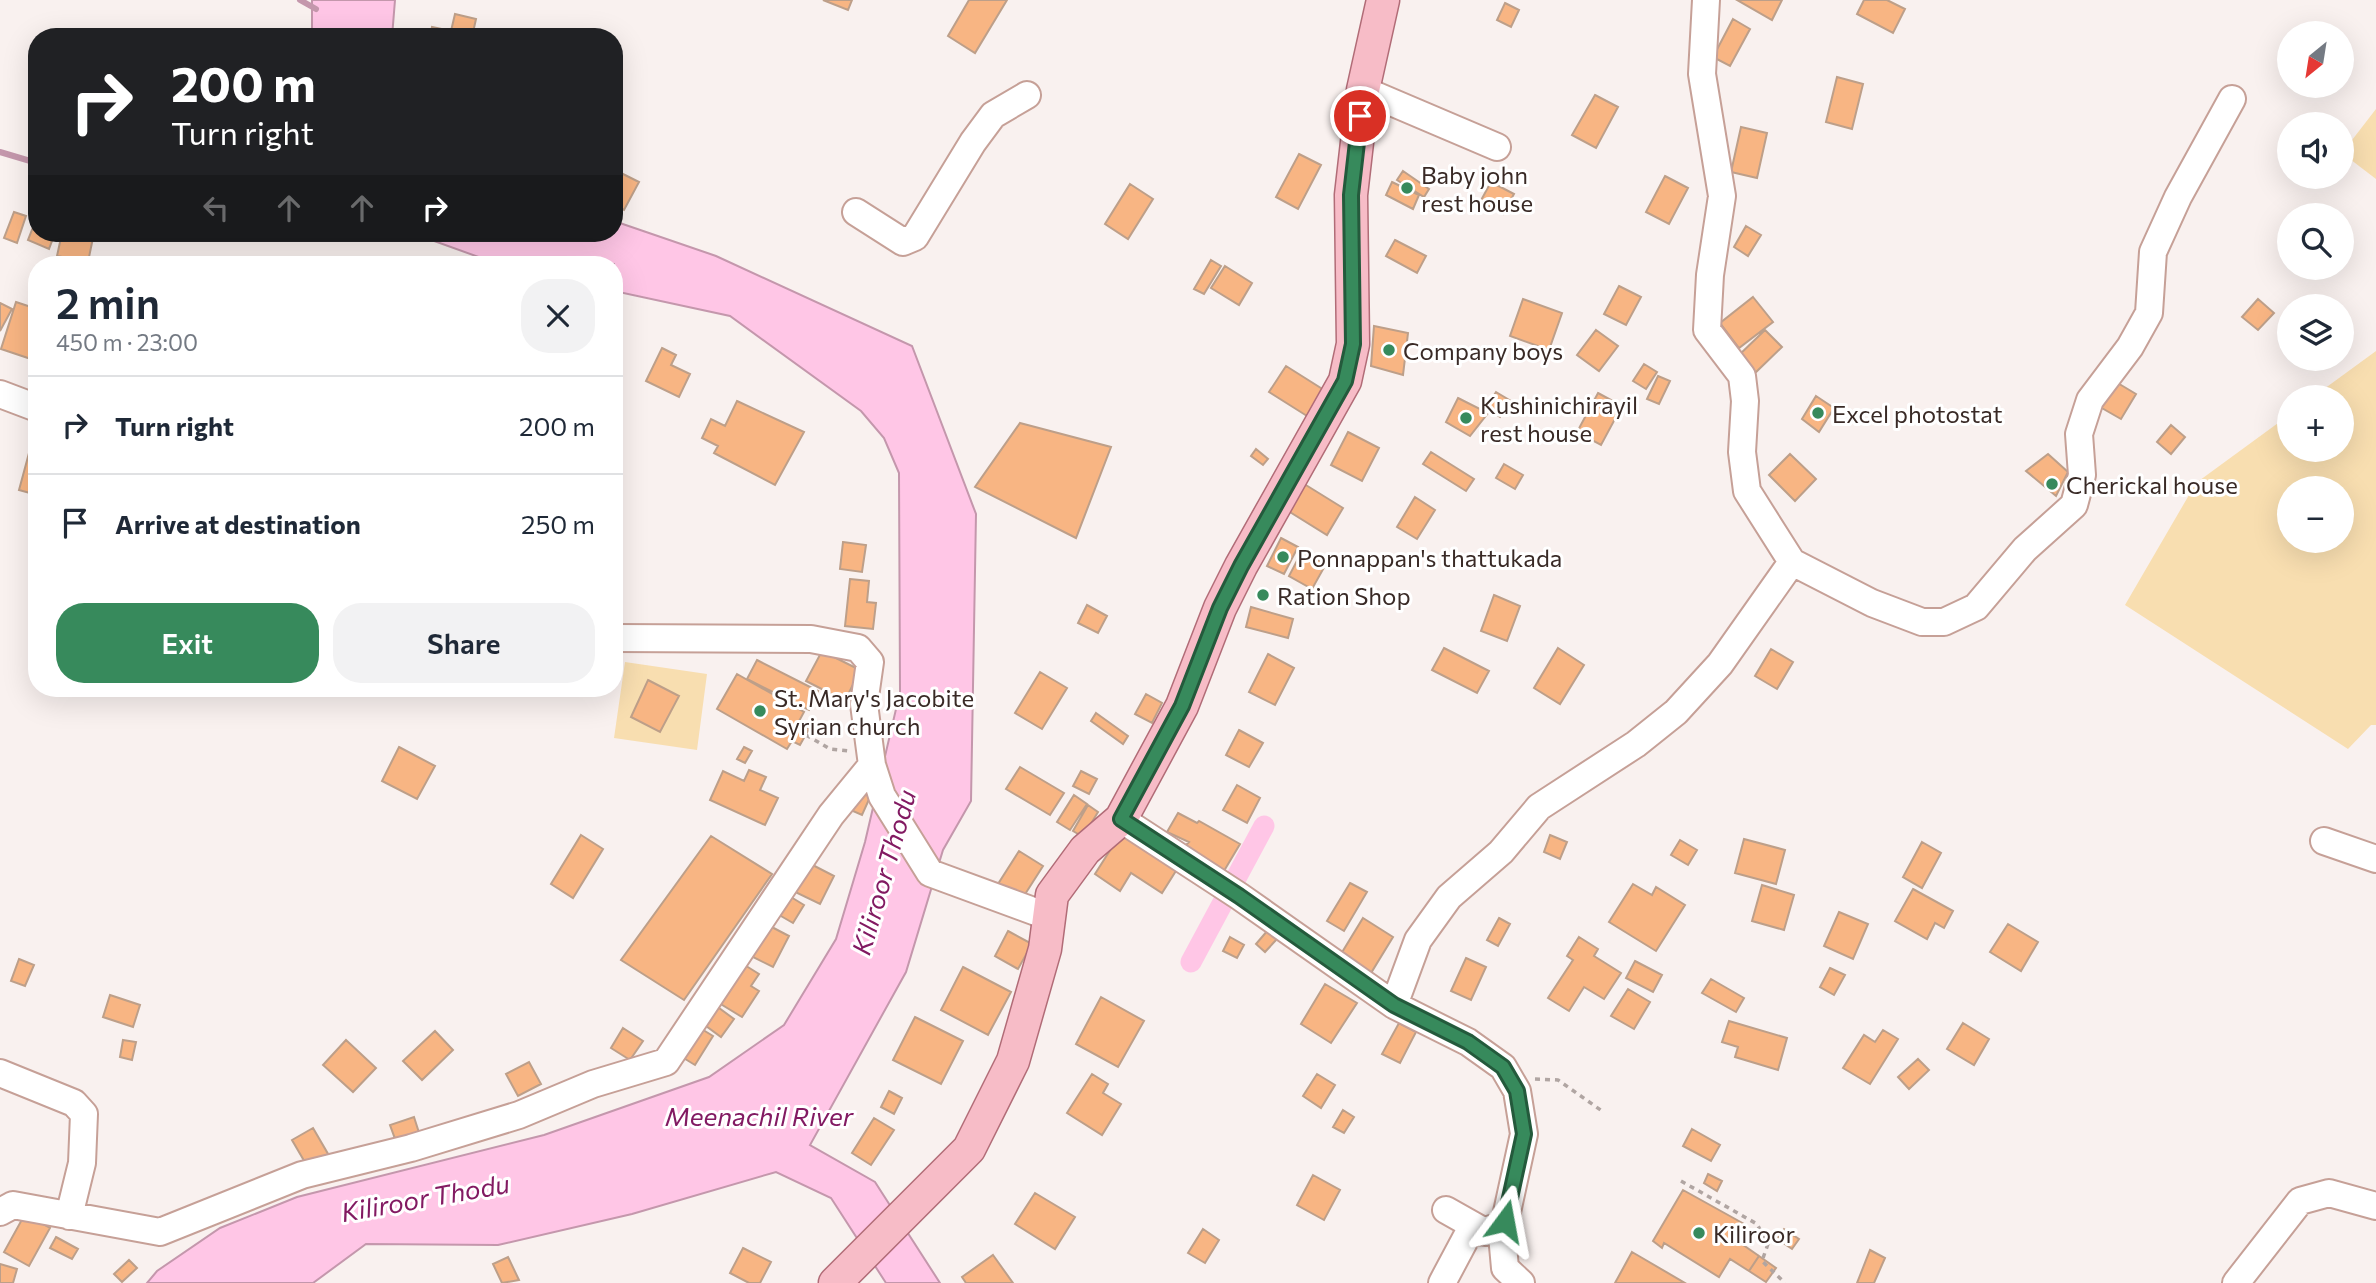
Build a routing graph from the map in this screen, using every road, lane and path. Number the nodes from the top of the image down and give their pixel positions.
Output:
1 (1383, 0) edge
2 (1706, 0) edge
3 (1363, 90) junction
4 (1027, 95) dead end
5 (2232, 99) dead end
6 (1497, 146) dead end
7 (856, 212) dead end
8 (0, 394) edge
9 (28, 405) edge
10 (1793, 562) junction
11 (623, 638) edge
12 (806, 735) dead end
13 (873, 765) junction
14 (1121, 819) junction
15 (2324, 841) dead end
16 (2376, 859) edge
17 (1047, 916) junction
18 (1394, 1005) junction
19 (0, 1073) edge
20 (1512, 1079) junction
21 (1602, 1111) dead end
22 (1681, 1181) dead end
23 (2376, 1206) edge
24 (1446, 1210) dead end
25 (0, 1212) edge
26 (69, 1216) junction
27 (1492, 1225) junction
28 (842, 1274) edge
29 (1442, 1283) edge
30 (1521, 1283) edge
31 (1785, 1283) edge
32 (2236, 1283) edge

1 - 3 main road
2 - 10 street
3 - 6 street
3 - 14 main road
4 - 7 street
5 - 10 street
8 - 9 street
10 - 18 street
11 - 13 street
12 - 13 path
13 - 17 street
13 - 26 street
14 - 17 main road
14 - 18 street
15 - 16 street
17 - 28 main road
18 - 20 street
19 - 26 street
20 - 21 path
20 - 27 street
22 - 31 path
23 - 32 street
24 - 27 street
25 - 26 street
27 - 29 street
27 - 30 street

